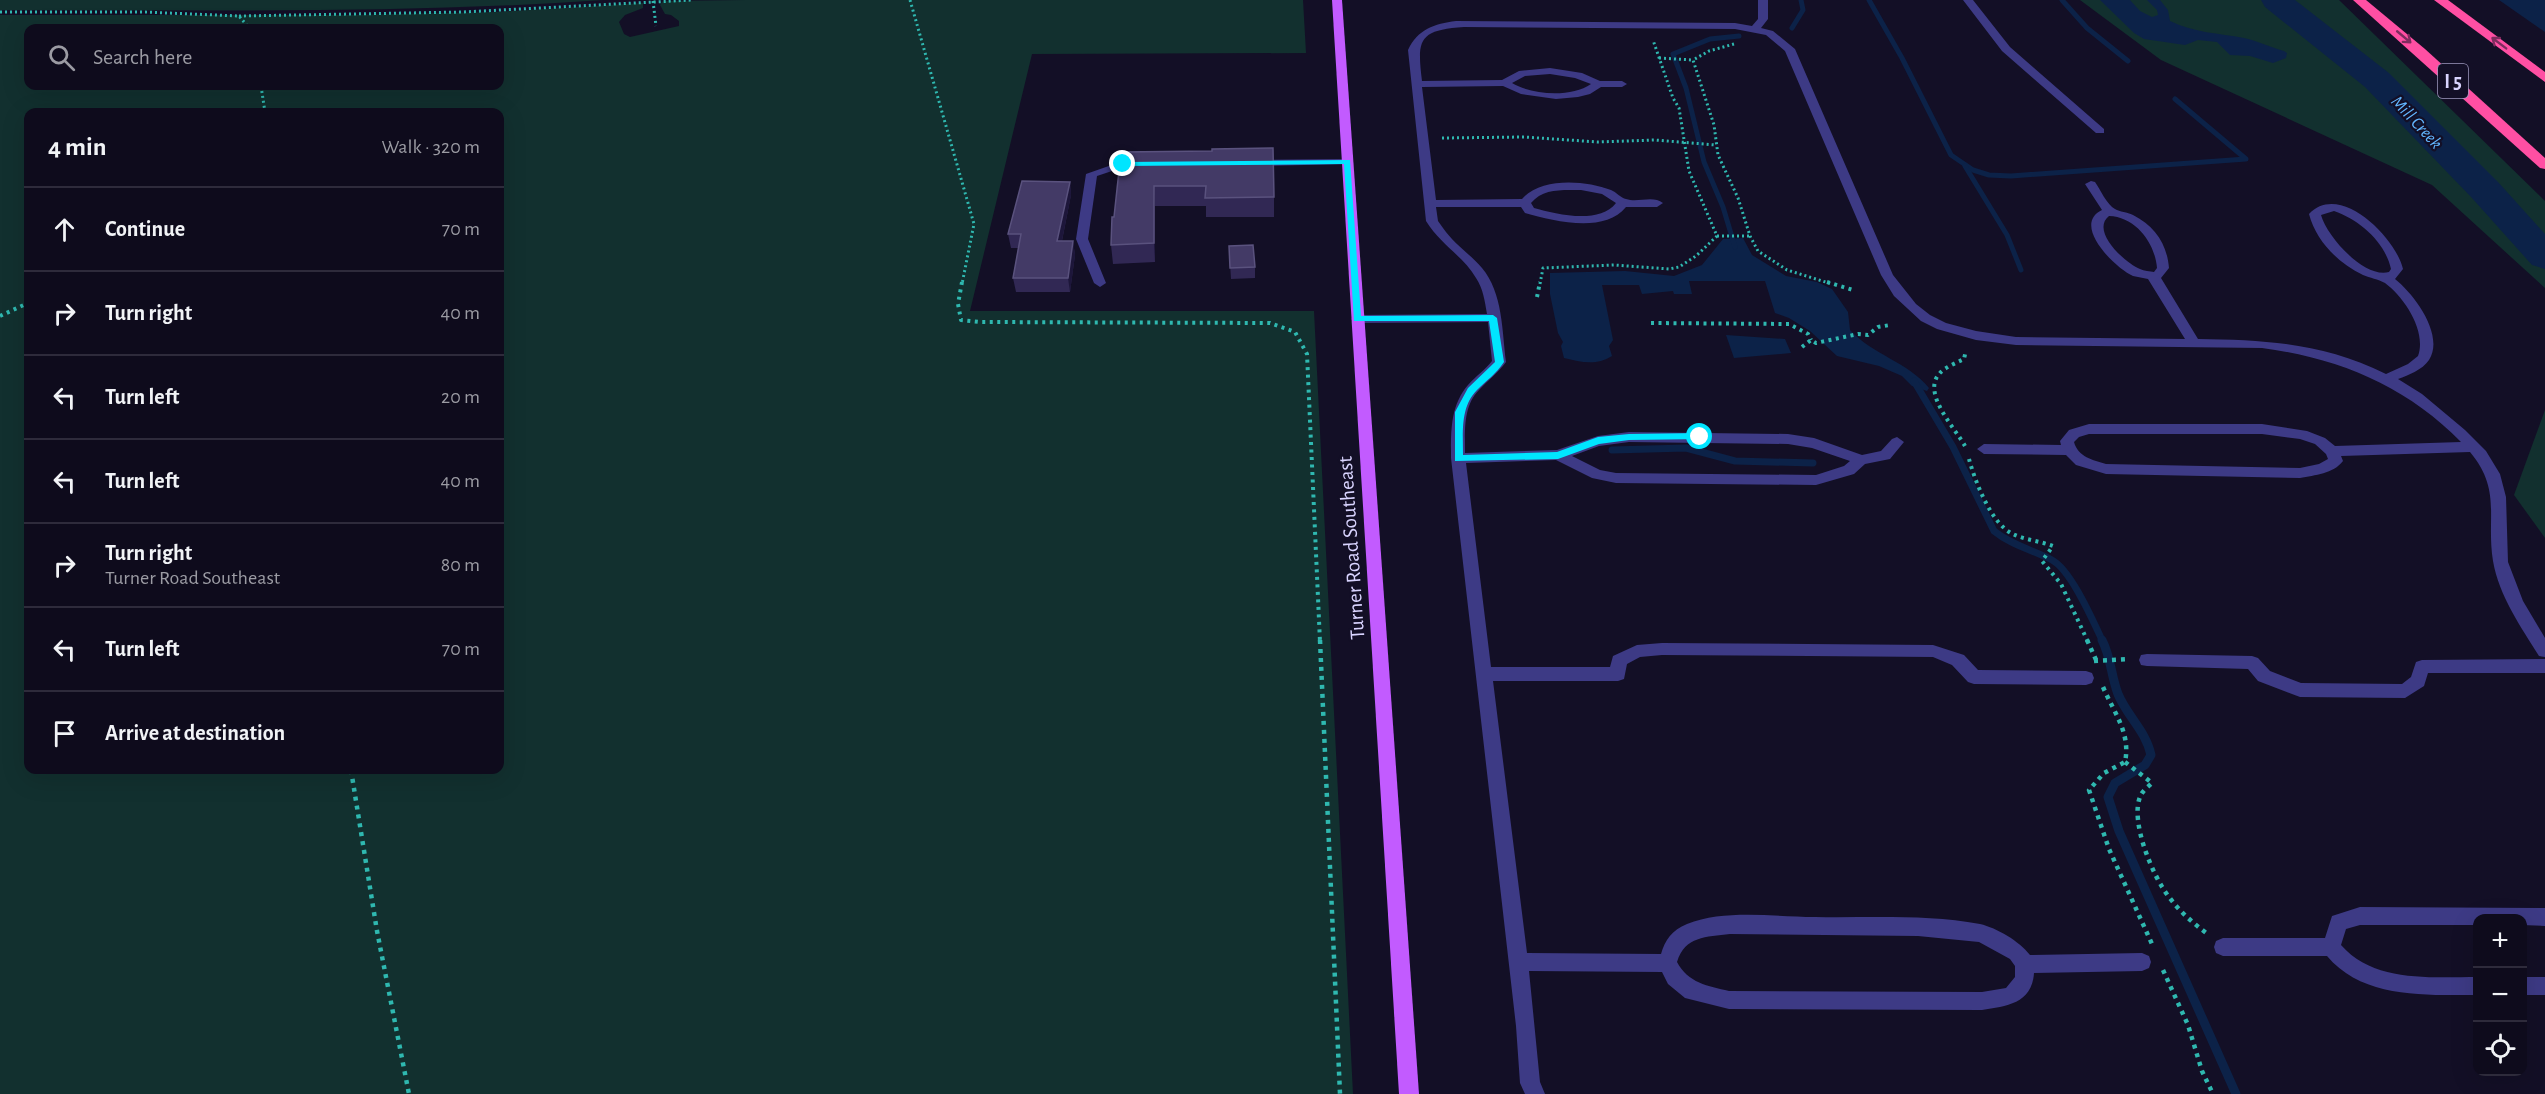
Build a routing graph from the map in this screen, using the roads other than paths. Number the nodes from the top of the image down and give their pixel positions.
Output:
1 (1337, 0) edge
2 (1763, 0) edge
3 (1968, 0) edge
4 (2359, 0) edge
5 (2440, 0) edge
6 (1755, 28) junction
7 (2545, 78) edge
8 (1505, 83) junction
9 (1416, 84) junction
10 (1598, 84) junction
11 (1622, 84) dead end
12 (2100, 130) dead end
13 (1347, 162) junction
14 (1241, 163) edge
15 (1146, 164) edge
16 (2545, 165) edge
17 (2091, 184) dead end
18 (1525, 203) junction
19 (1623, 203) junction
20 (1657, 203) dead end
21 (1430, 204) junction
22 (2109, 212) junction
23 (2152, 276) junction
24 (2387, 279) junction
25 (1100, 283) dead end
26 (1493, 318) junction
27 (1357, 319) junction
28 (2194, 343) junction
29 (2389, 378) junction
30 (1897, 442) dead end
31 (2473, 447) junction
32 (1984, 449) dead end
33 (2069, 450) junction
34 (2332, 451) junction
35 (1558, 456) junction
36 (1458, 458) junction
37 (1862, 460) junction
38 (2545, 651) edge
39 (2147, 660) dead end
40 (2545, 666) edge
41 (2092, 673) road end
42 (1484, 674) junction
43 (2545, 917) edge
44 (2223, 947) road end
45 (2331, 947) junction
46 (2152, 958) road end
47 (1519, 962) junction
48 (1667, 963) junction
49 (2025, 964) junction
50 (2473, 986) edge
51 (2527, 986) edge
52 (2545, 986) edge
53 (1409, 1094) edge
54 (1535, 1094) edge

1 - 13 main road, Turner Road Southeast
2 - 6 street
3 - 12 street
4 -> 16 highway, I 5
7 -> 5 highway
6 - 9 street
6 - 28 street
8 - 9 street
8 - 10 street
8 - 10 street
9 - 21 street
10 - 11 street
13 - 14 street
13 - 27 main road, Turner Road Southeast
15 - 25 street
17 - 22 street
18 - 19 street
18 - 19 street
18 - 21 street
19 - 20 street
21 - 26 street
22 - 23 street
22 - 23 street
23 - 28 street
24 - 24 street
24 - 29 street
26 - 27 street
26 - 36 street
27 - 53 main road, Turner Road Southeast
28 - 29 street
29 - 31 street
30 - 37 street
31 - 34 street
31 - 38 street
32 - 33 street
33 - 34 street
33 - 34 street
35 - 36 street
35 - 37 street
35 - 37 street
36 - 42 street
39 - 40 street
41 - 42 street
42 - 47 street
43 - 45 street
44 - 45 street
45 - 50 street
46 - 49 street
47 - 48 street
47 - 54 street
48 - 49 street
48 - 49 street
51 - 52 street

